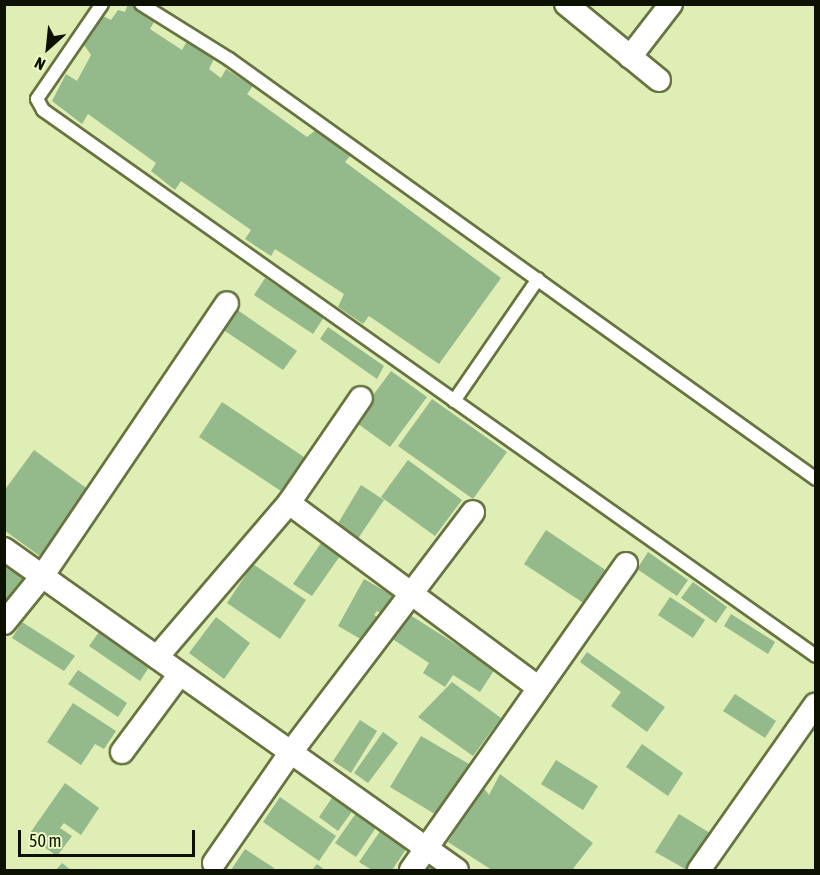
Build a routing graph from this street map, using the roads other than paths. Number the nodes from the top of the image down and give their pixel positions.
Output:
1 (102, 4) edge
2 (141, 4) edge
3 (566, 4) edge
4 (671, 4) edge
5 (630, 57) junction
6 (659, 80) dead end
7 (538, 279) junction
8 (227, 303) dead end
9 (362, 398) dead end
10 (454, 401) junction
11 (816, 479) edge
12 (289, 503) junction
13 (473, 512) dead end
14 (4, 549) edge
15 (626, 564) dead end
16 (43, 575) junction
17 (414, 593) junction
18 (4, 623) edge
19 (816, 656) edge
20 (157, 657) junction
21 (180, 674) junction
22 (538, 687) junction
23 (815, 705) edge
24 (122, 752) dead end
25 (291, 752) junction
26 (427, 848) junction
27 (214, 863) dead end
28 (411, 870) edge
29 (457, 870) edge
30 (699, 870) edge

1 - 10 lane
2 - 7 lane
3 - 5 street
4 - 5 street
5 - 6 street
7 - 10 lane
7 - 11 lane
8 - 16 street
9 - 12 street
10 - 19 lane
12 - 17 street
12 - 20 street
13 - 17 street
14 - 16 street
15 - 22 street
16 - 18 street
16 - 20 street
17 - 22 street
17 - 25 street
20 - 21 street
21 - 24 street
21 - 25 street
22 - 26 street
23 - 30 street
25 - 26 street
25 - 27 street
26 - 28 street
26 - 29 street

